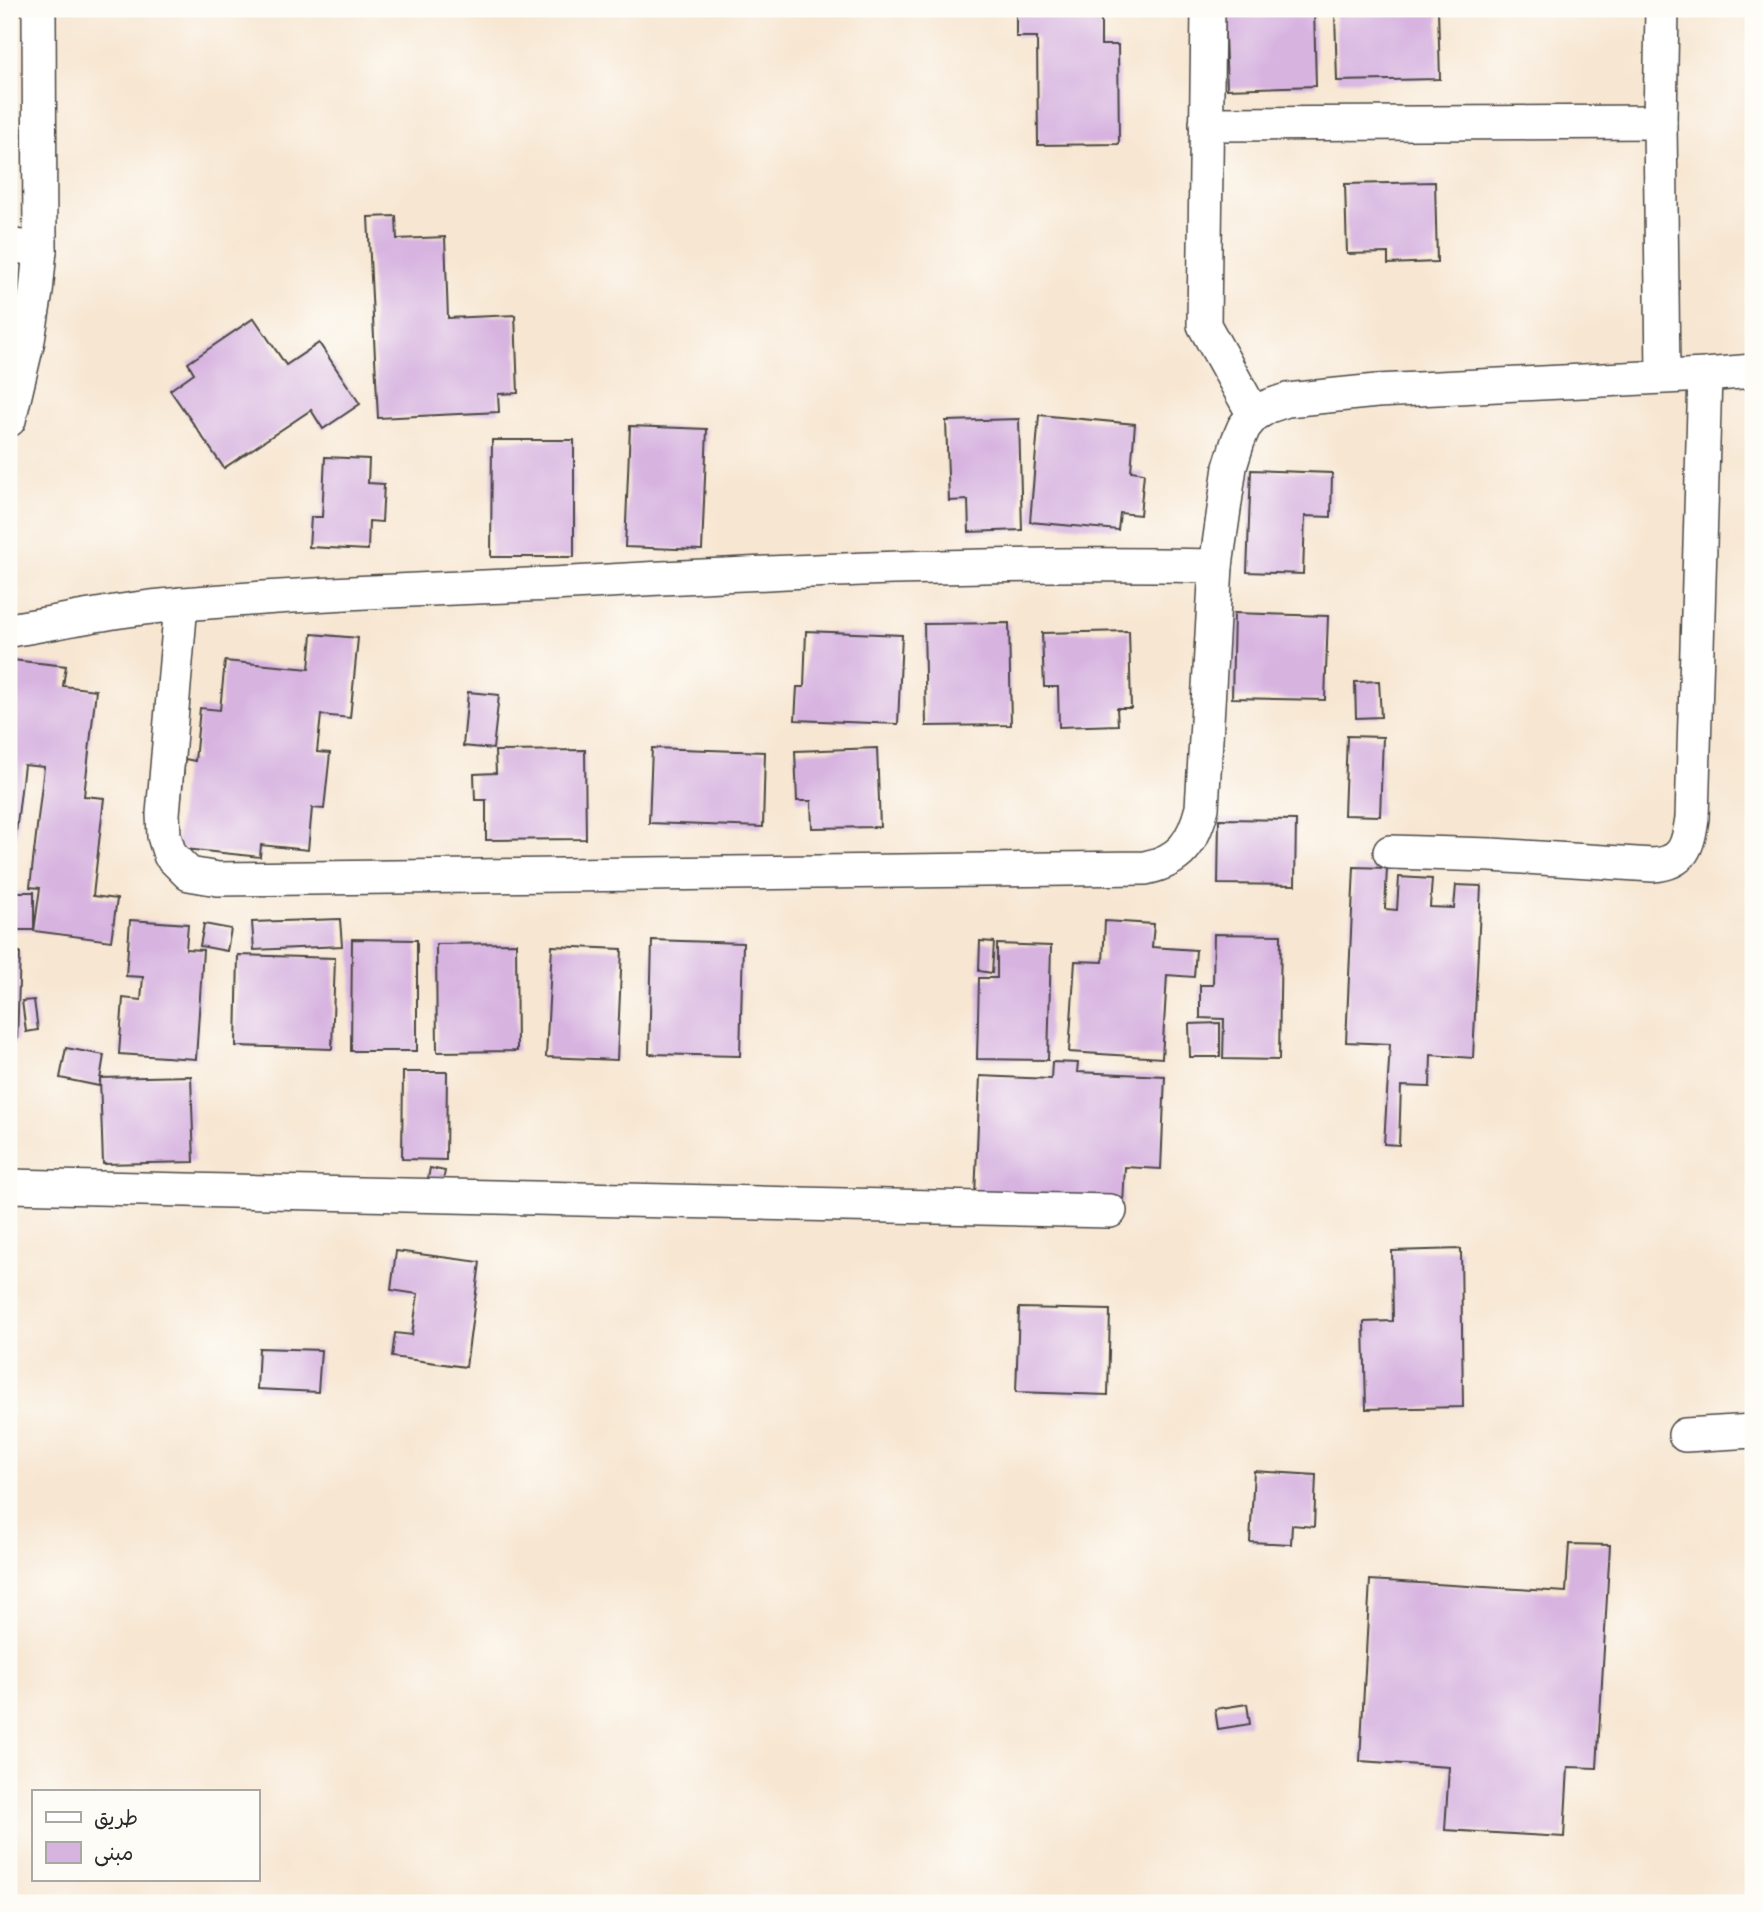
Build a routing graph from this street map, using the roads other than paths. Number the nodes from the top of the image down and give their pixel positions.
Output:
1 (39, 9) edge
2 (1208, 9) edge
3 (1662, 9) edge
4 (1660, 122) junction
5 (1206, 124) junction
6 (24, 248) edge
7 (1753, 371) edge
8 (1705, 375) junction
9 (1663, 376) junction
10 (1254, 415) junction
11 (9, 419) edge
12 (1216, 566) junction
13 (181, 604) junction
14 (9, 630) edge
15 (1390, 852) dead end
16 (9, 1186) edge
17 (1110, 1211) dead end
18 (1753, 1431) edge
19 (1685, 1435) dead end

1 - 6 street
2 - 5 street
3 - 4 street
4 - 5 street
4 - 9 street
5 - 10 street
6 - 11 street
7 - 8 street
8 - 9 street
8 - 15 street
9 - 10 street
10 - 12 street
12 - 13 street
12 - 13 street
13 - 14 street
16 - 17 street
18 - 19 street

